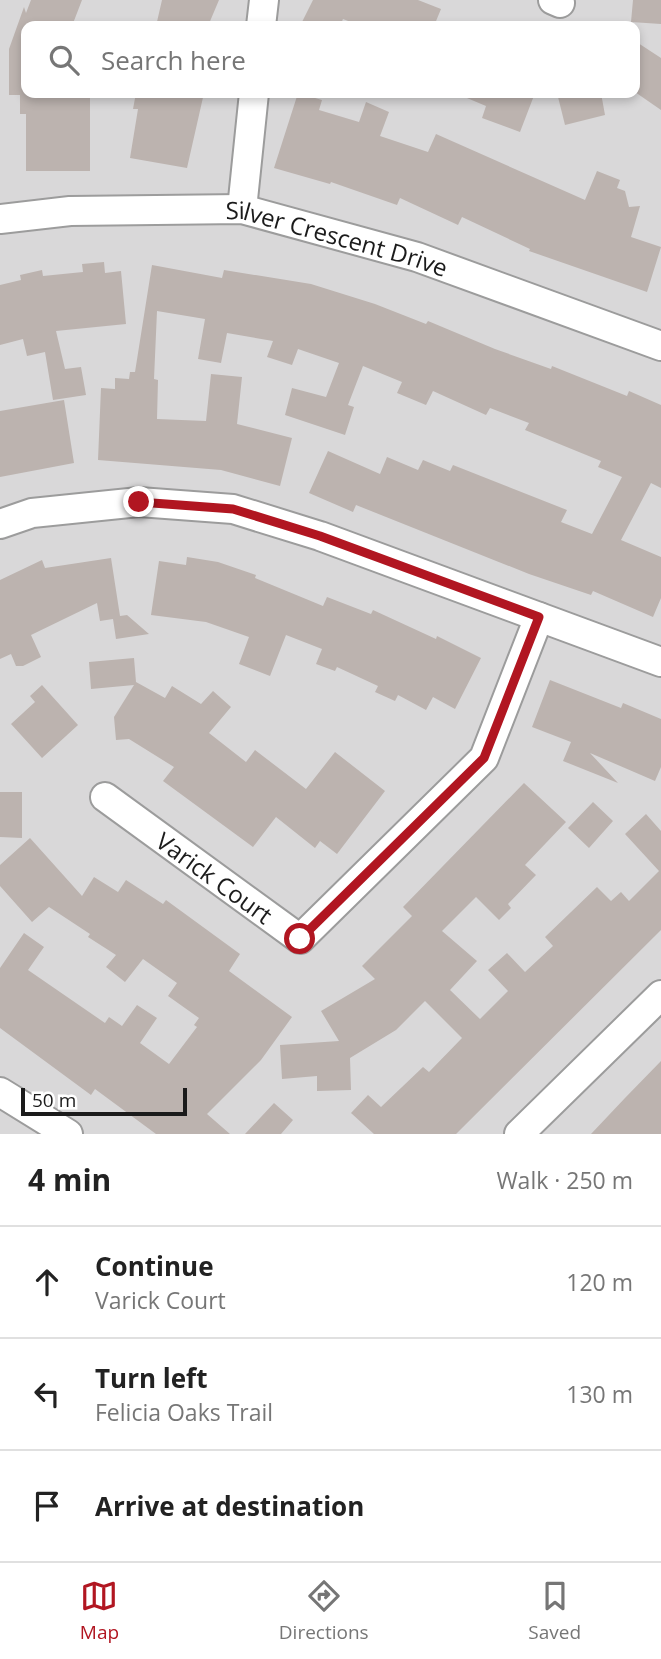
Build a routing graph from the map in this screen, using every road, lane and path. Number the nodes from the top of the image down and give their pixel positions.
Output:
1 (264, 0) edge
2 (262, 21) edge
3 (253, 98) edge
4 (242, 209) junction
5 (0, 219) edge
6 (661, 346) edge
7 (0, 524) edge
8 (539, 617) junction
9 (661, 662) edge
10 (105, 797) dead end
11 (661, 995) edge
12 (0, 1092) edge
13 (68, 1134) edge
14 (519, 1134) edge

1 - 2 street
3 - 4 street
4 - 5 street, Silver Crescent Drive
4 - 6 street, Silver Crescent Drive
7 - 8 street
8 - 9 street
8 - 10 street, Varick Court
11 - 14 street
12 - 13 street

